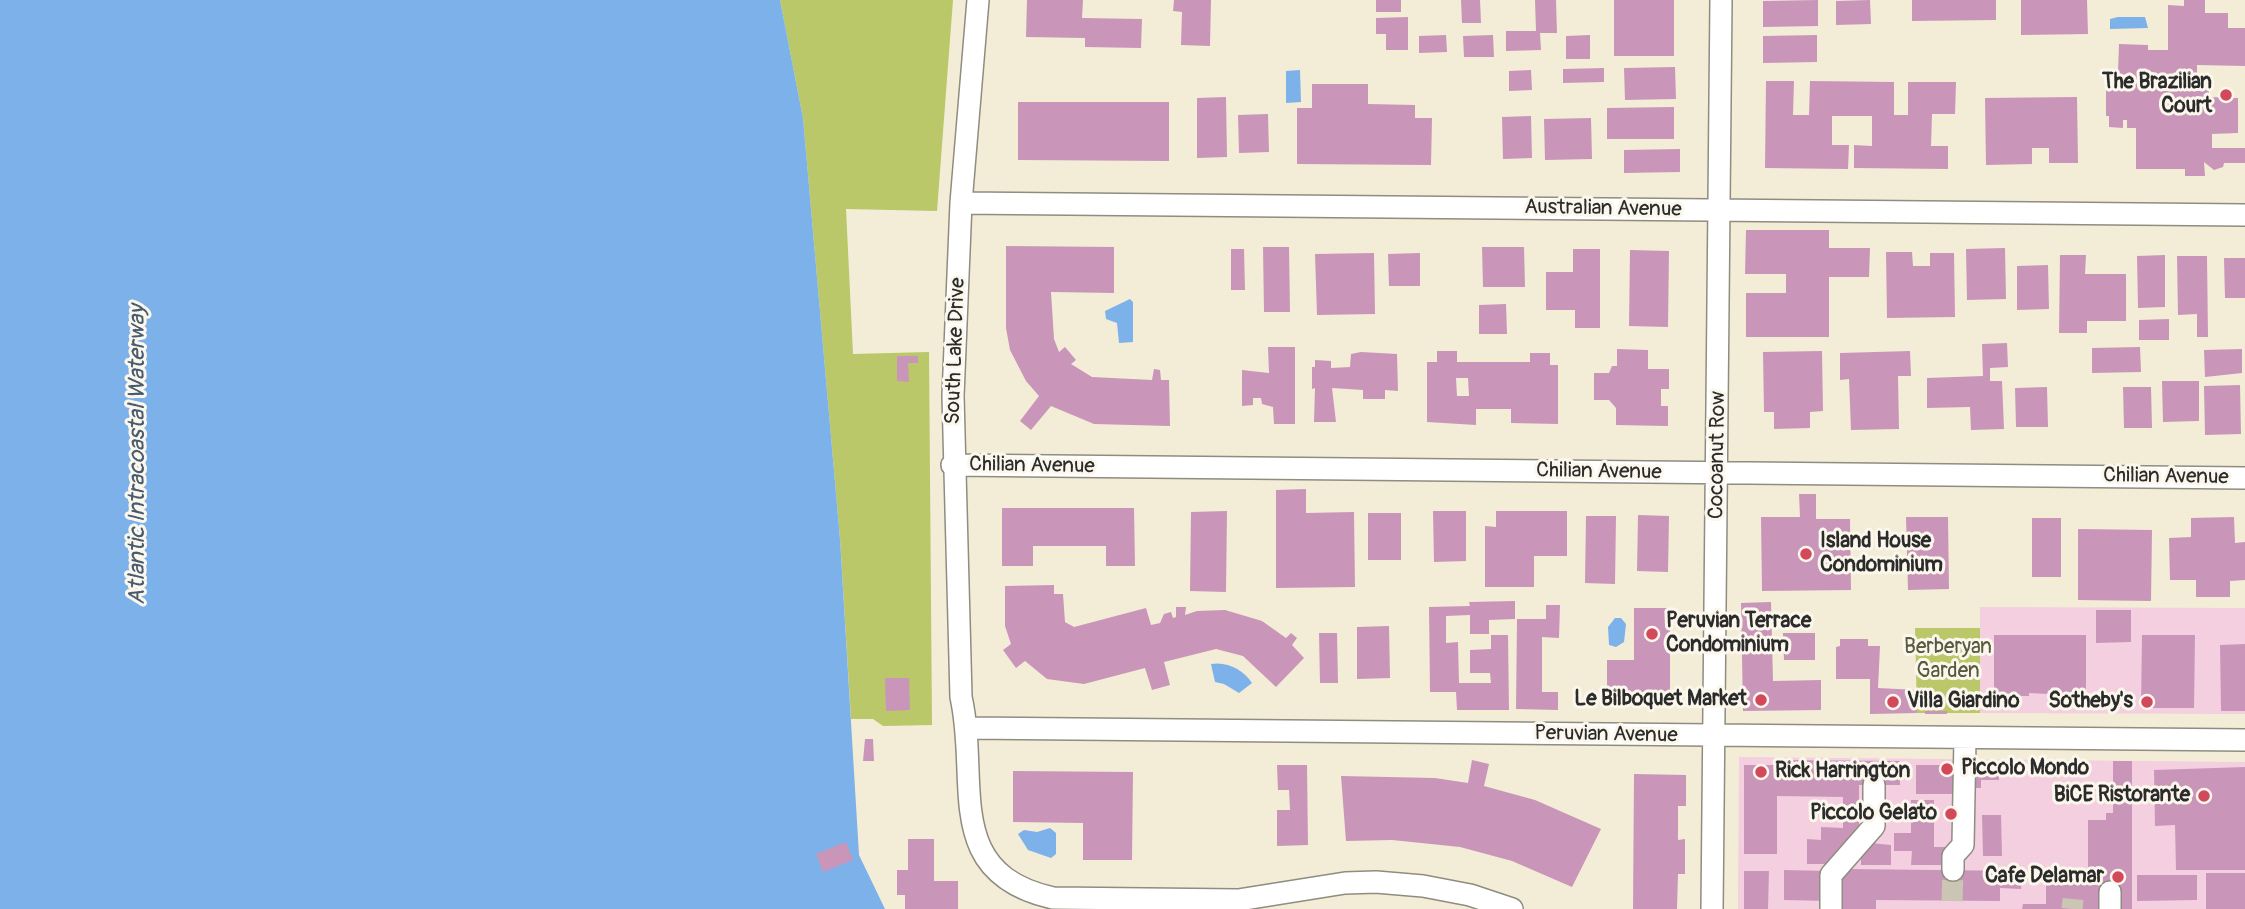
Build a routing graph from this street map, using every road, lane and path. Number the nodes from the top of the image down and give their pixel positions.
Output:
1 (978, 0) edge
2 (1721, 0) edge
3 (961, 203) junction
4 (1720, 210) junction
5 (2245, 215) edge
6 (952, 465) junction
7 (1718, 473) junction
8 (2245, 478) edge
9 (968, 728) junction
10 (1716, 736) junction
11 (1965, 738) junction
12 (2245, 740) edge
13 (1874, 785) tunnel mouth
14 (1953, 870) tunnel mouth
15 (1512, 909) edge
16 (1712, 909) edge
17 (1831, 909) edge

1 - 3 street, South Lake Drive
2 - 4 street, Cocoanut Row
3 - 4 street, Australian Avenue
3 - 6 street, South Lake Drive
4 - 5 street, Australian Avenue
4 - 7 street, Cocoanut Row
6 - 7 street, Chilian Avenue
6 - 9 street, South Lake Drive
7 - 8 street, Chilian Avenue
7 - 10 street, Cocoanut Row
9 - 10 street, Peruvian Avenue
9 - 15 street, South Lake Drive
10 - 11 street, Peruvian Avenue
10 - 16 street, Cocoanut Row
11 - 12 street, Peruvian Avenue
11 - 14 street
13 - 17 street

